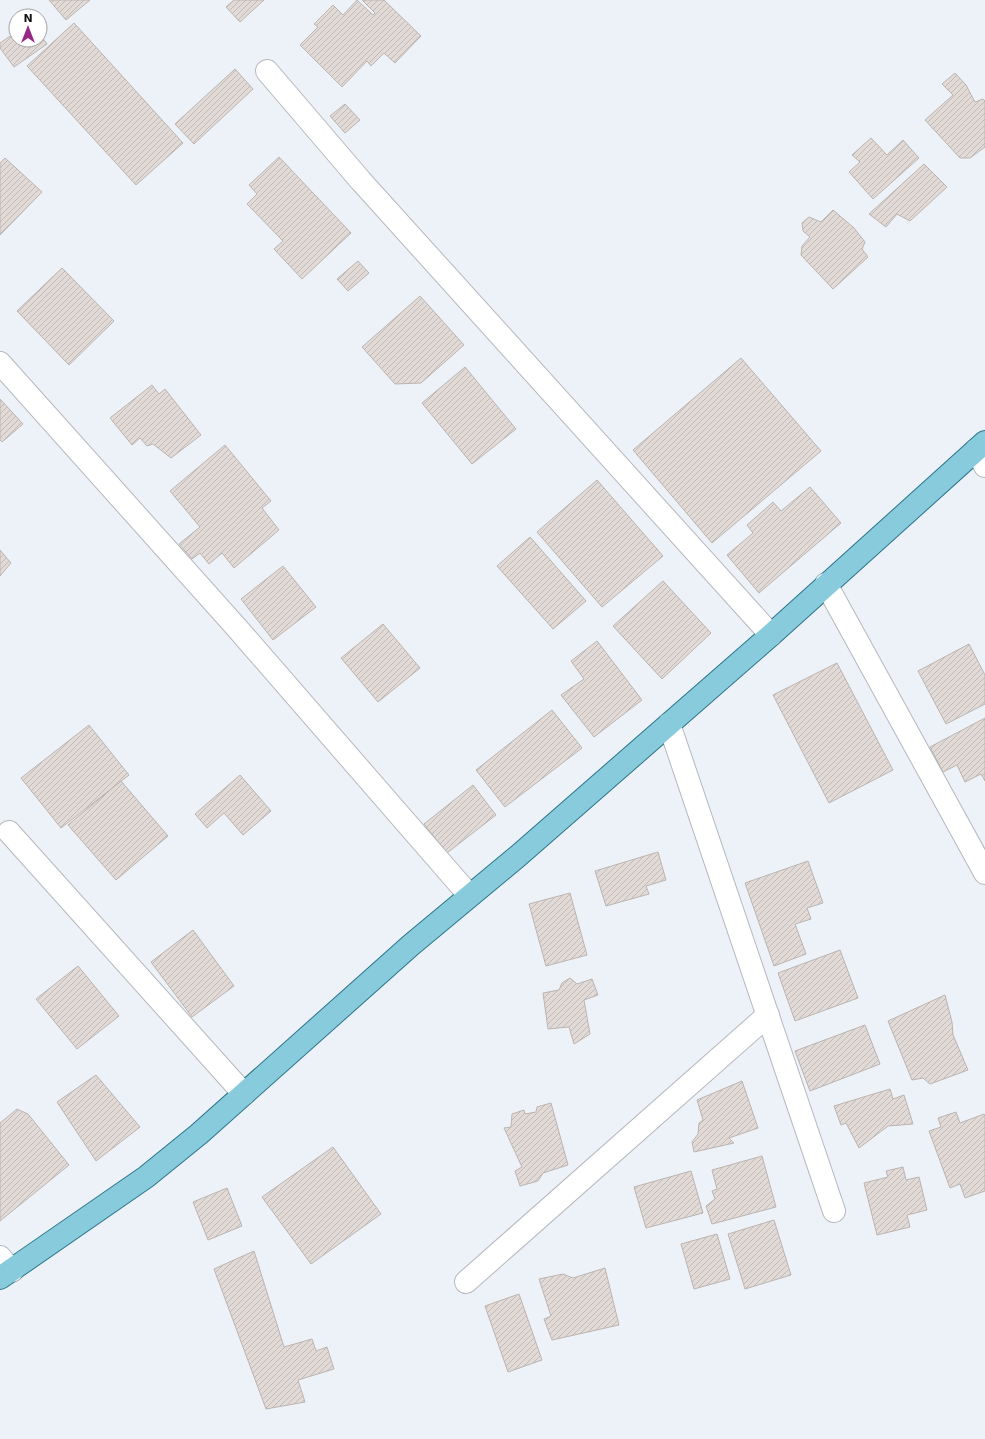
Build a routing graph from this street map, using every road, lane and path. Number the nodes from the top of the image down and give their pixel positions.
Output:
1 (267, 71) dead end
2 (0, 363) edge
3 (982, 453) edge
4 (826, 584) junction
5 (771, 635) junction
6 (669, 724) junction
7 (9, 832) dead end
8 (985, 873) edge
9 (469, 894) junction
10 (768, 1015) junction
11 (244, 1094) junction
12 (834, 1211) dead end
13 (4, 1268) edge
14 (466, 1282) dead end

1 - 5 street
2 - 9 street
3 - 4 main road
4 - 5 main road
4 - 8 street
5 - 6 main road
6 - 9 main road
6 - 10 street
7 - 11 street
9 - 11 main road
10 - 12 street
10 - 14 street
11 - 13 main road

